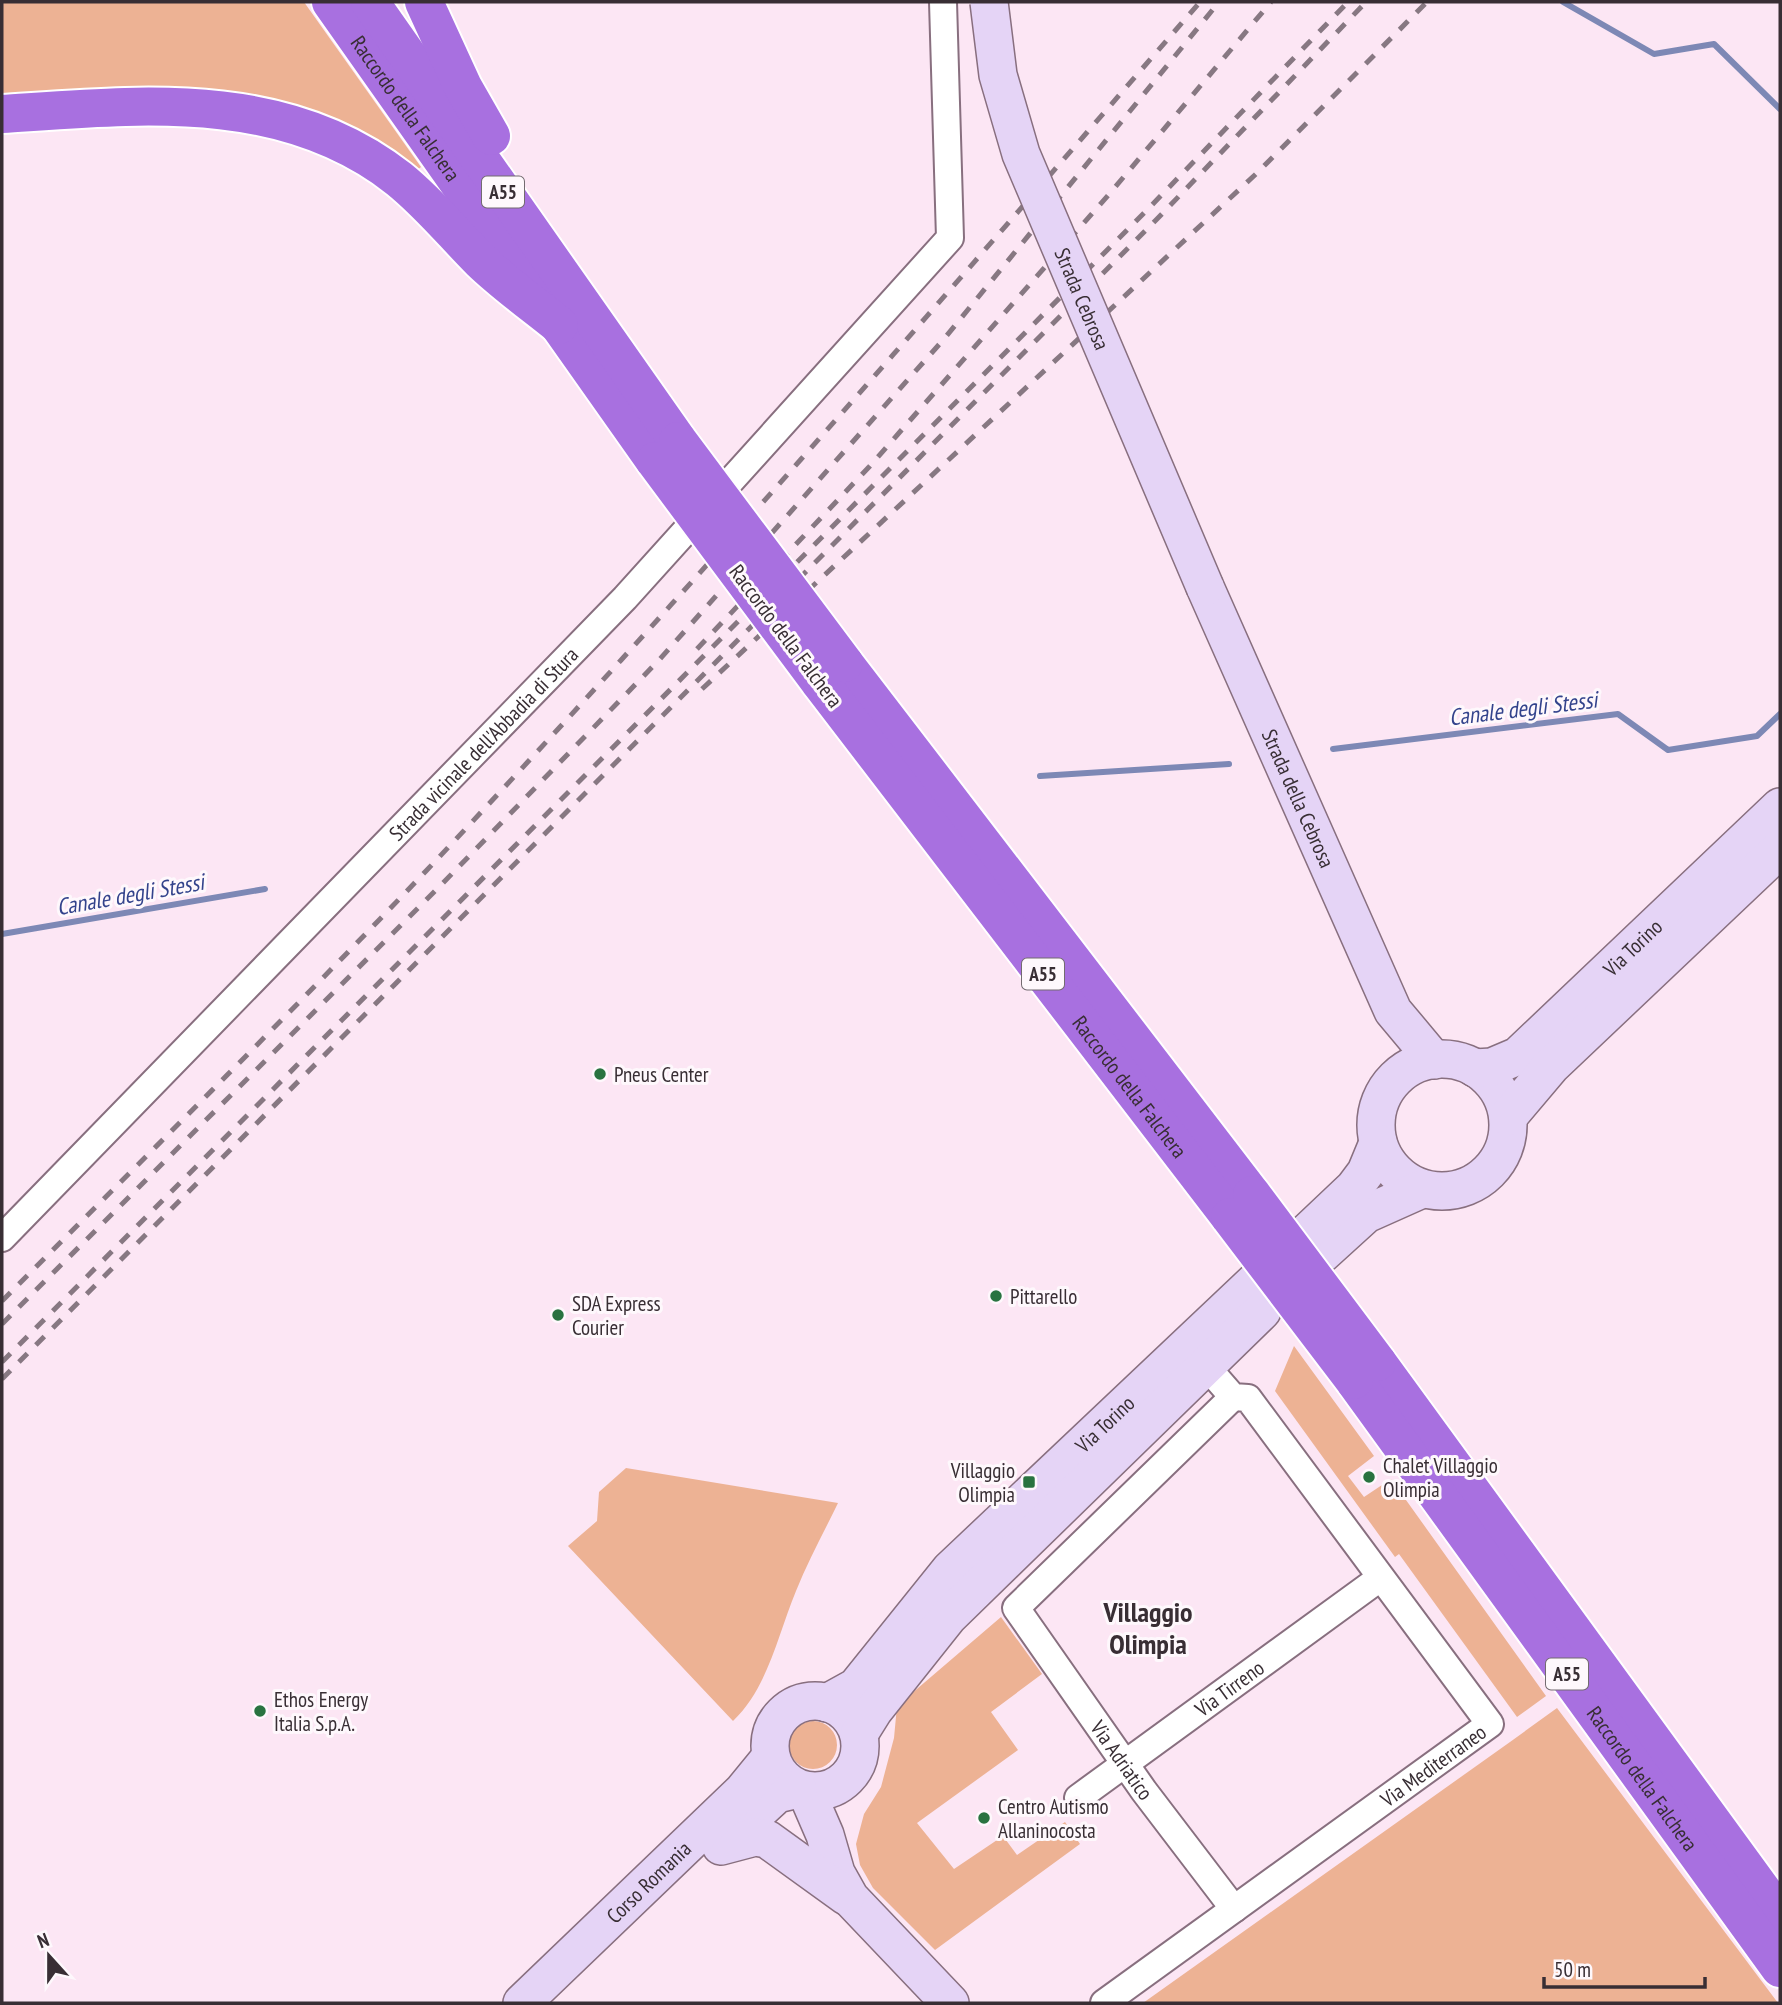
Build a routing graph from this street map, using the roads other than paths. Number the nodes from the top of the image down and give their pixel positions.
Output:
1 (331, 2) edge
2 (370, 2) edge
3 (425, 2) edge
4 (943, 2) edge
5 (989, 2) edge
6 (2, 114) edge
7 (559, 325) junction
8 (636, 382) junction
9 (666, 451) junction
10 (1205, 587) joint
11 (1780, 807) edge
12 (1780, 849) edge
13 (1393, 1011) junction
14 (1434, 1060) junction
15 (1475, 1068) junction
16 (1394, 1079) junction
17 (1508, 1117) junction
18 (1378, 1143) junction
19 (1422, 1189) junction
20 (2, 1238) edge
21 (1206, 1366) junction
22 (1365, 1371) junction
23 (1233, 1397) junction
24 (1380, 1578) junction
25 (827, 1703) junction
26 (859, 1734) junction
27 (770, 1758) junction
28 (1125, 1762) junction
29 (850, 1776) junction
30 (802, 1790) junction
31 (1078, 1798) dead end
32 (721, 1846) junction
33 (833, 1861) junction
34 (850, 1898) junction
35 (1234, 1909) junction
36 (1780, 1915) edge
37 (1780, 1968) edge
38 (522, 2003) edge
39 (559, 2003) edge
40 (950, 2003) edge
41 (1104, 2003) edge

1 - 7 highway, Raccordo della Falchera / A55
2 - 8 highway, Raccordo della Falchera / A55
3 - 8 highway, A55
4 - 20 street, Strada vicinale dell'Abbadia di Stura
5 - 10 main road, Strada Cebrosa, bridge
6 - 7 highway
7 - 9 highway, Raccordo della Falchera / A55
8 - 9 highway, Raccordo della Falchera / A55
9 - 22 highway, Raccordo della Falchera / A55, bridge
10 - 13 main road, Strada della Cebrosa
11 - 15 main road, Via Torino
12 - 17 main road, Via Torino
13 - 14 main road, Strada della Cebrosa
13 - 16 main road, Strada della Cebrosa
14 - 15 main road
14 - 16 main road
15 - 17 main road
16 - 18 main road
17 - 19 main road
18 - 19 main road
18 - 25 main road, Via Torino
19 - 21 main road, Via Torino
21 - 23 street, Via Mediterraneo
21 - 26 main road, Via Torino
22 - 36 highway, Raccordo della Falchera / A55
22 - 37 highway, Raccordo della Falchera / A55
23 - 24 street, Via Mediterraneo
23 - 28 street, Via Adriatico
24 - 28 street, Via Tirreno
24 - 35 street, Via Mediterraneo
25 - 26 main road
25 - 27 main road
26 - 29 main road
27 - 30 main road
27 - 38 main road, Corso Romania
28 - 31 street, Via Tirreno
28 - 35 street, Via Adriatico
29 - 30 main road
29 - 33 main road
30 - 32 main road, Corso Romania
30 - 33 main road
32 - 34 main road
32 - 39 main road, Corso Romania
33 - 34 main road
34 - 40 main road
35 - 41 street, Via Mediterraneo

